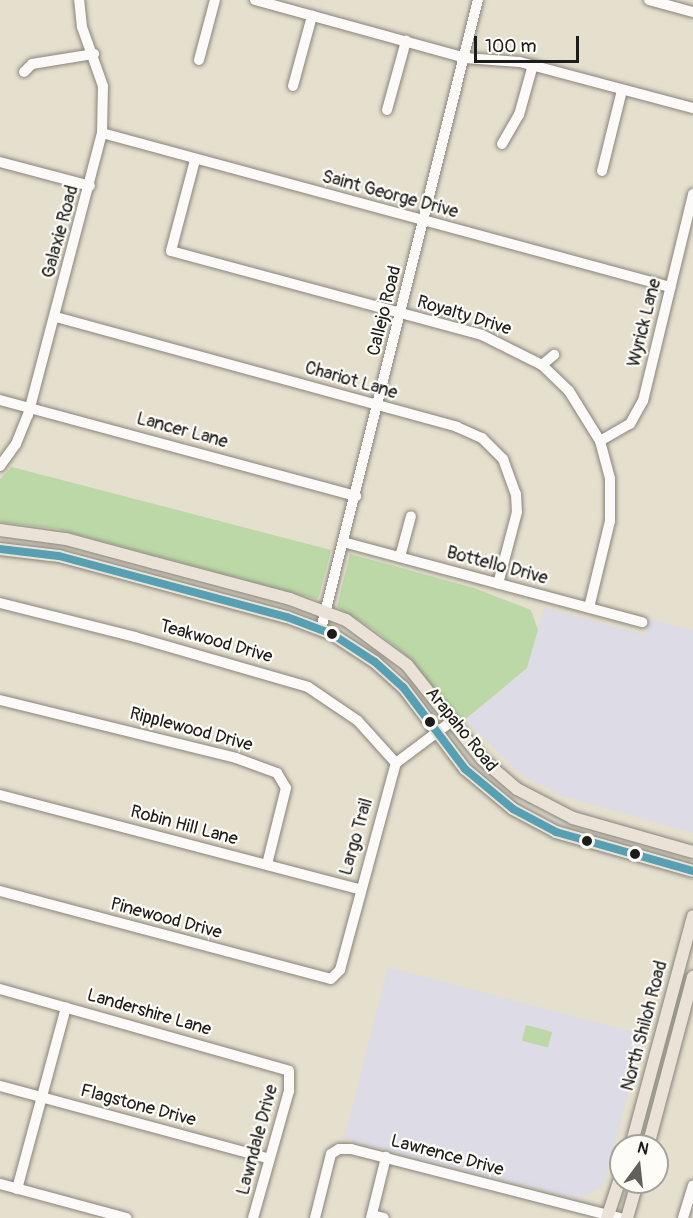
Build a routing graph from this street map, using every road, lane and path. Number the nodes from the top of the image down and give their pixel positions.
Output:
1 (79, 0) edge
2 (215, 0) edge
3 (255, 0) edge
4 (478, 0) edge
5 (649, 0) edge
6 (693, 12) edge
7 (312, 16) junction
8 (406, 41) junction
9 (94, 54) junction
10 (465, 58) junction
11 (199, 60) dead end
12 (533, 65) junction
13 (24, 72) dead end
14 (293, 86) dead end
15 (622, 90) junction
16 (693, 108) edge
17 (387, 110) dead end
18 (102, 133) junction
19 (502, 144) dead end
20 (195, 160) junction
21 (0, 162) edge
22 (602, 171) dead end
23 (90, 186) junction
24 (693, 194) edge
25 (424, 222) junction
26 (670, 287) junction
27 (401, 314) junction
28 (56, 317) junction
29 (554, 355) dead end
30 (542, 365) junction
31 (0, 399) edge
32 (378, 405) junction
33 (31, 407) junction
34 (600, 441) junction
35 (0, 466) edge
36 (356, 496) junction
37 (411, 516) dead end
38 (0, 530) edge
39 (344, 542) junction
40 (0, 549) edge
41 (400, 557) junction
42 (498, 584) junction
43 (0, 603) edge
44 (589, 608) junction
45 (326, 611) junction
46 (642, 622) dead end
47 (321, 629) junction
48 (0, 700) edge
49 (452, 721) junction
50 (437, 732) junction
51 (396, 763) junction
52 (0, 795) edge
53 (543, 805) junction
54 (534, 821) junction
55 (693, 852) edge
56 (267, 864) junction
57 (693, 871) edge
58 (359, 890) junction
59 (0, 891) edge
60 (693, 916) edge
61 (689, 947) edge
62 (693, 977) edge
63 (324, 979) joint
64 (0, 989) edge
65 (66, 1007) junction
66 (656, 1053) junction
67 (671, 1057) junction
68 (289, 1071) joint
69 (0, 1086) edge
70 (41, 1098) junction
71 (634, 1134) edge
72 (651, 1134) edge
73 (386, 1157) junction
74 (267, 1158) junction
75 (0, 1184) edge
76 (693, 1186) edge
77 (17, 1189) junction
78 (617, 1194) edge
79 (634, 1194) edge
80 (371, 1216) edge
81 (611, 1217) edge
82 (126, 1218) edge
83 (253, 1218) edge
84 (315, 1218) edge
85 (384, 1218) edge
86 (627, 1218) edge
87 (683, 1218) edge

1 - 9 street, Galaxie Road
2 - 11 street
3 - 7 street
4 - 10 street, Callejo Road
5 - 6 street
7 - 8 street
7 - 14 street
8 - 10 street
8 - 17 street
9 - 13 street
9 - 18 street, Galaxie Road
10 - 12 street
10 - 25 street, Callejo Road
12 - 15 street
12 - 19 street
15 - 16 street
15 - 22 street
18 - 20 street, Saint George Drive
18 - 23 street, Galaxie Road
20 - 25 street, Saint George Drive
20 - 27 street, Royalty Drive
21 - 23 street
23 - 28 street, Galaxie Road
24 - 26 street, Wyrick Lane
25 - 26 street, Saint George Drive
25 - 27 street, Callejo Road
26 - 34 street, Wyrick Lane
27 - 30 street, Royalty Drive
27 - 32 street, Callejo Road
28 - 32 street, Chariot Lane
28 - 33 street, Galaxie Road
29 - 30 street
30 - 34 street, Royalty Drive
31 - 33 street, Lancer Lane
32 - 36 street, Callejo Road
32 - 42 street, Chariot Lane
33 - 35 street, Galaxie Road
33 - 36 street, Lancer Lane
34 - 44 street, Royalty Drive
36 - 39 street, Callejo Road
37 - 41 street
38 - 45 main road, Arapaho Road
39 - 41 street, Bottello Drive
39 - 45 street, Callejo Road
40 - 47 main road, Arapaho Road
41 - 42 street, Bottello Drive
42 - 44 street, Bottello Drive
43 - 51 street, Teakwood Drive
44 - 46 street, Bottello Drive
45 - 47 street, Callejo Road
45 - 49 main road, Arapaho Road
47 - 50 main road, Arapaho Road
48 - 56 street, Ripplewood Drive
49 - 50 street
49 - 53 main road, Arapaho Road
50 - 51 street
50 - 54 main road, Arapaho Road
51 - 58 street, Largo Trail
52 - 56 street, Robin Hill Lane
53 - 54 main road
53 - 55 main road, Arapaho Road
54 - 57 main road, Arapaho Road
56 - 58 street, Robin Hill Lane
58 - 63 street, Largo Trail
59 - 63 street, Pinewood Drive
60 - 61 main road, North Shiloh Road
61 - 66 main road, North Shiloh Road
62 - 67 main road, North Shiloh Road
64 - 65 street, Landershire Lane
65 - 68 street, Landershire Lane
65 - 70 street
66 - 67 main road
66 - 71 main road, North Shiloh Road
67 - 72 main road, North Shiloh Road
68 - 74 street, Lawndale Drive
69 - 70 street, Flagstone Drive
70 - 74 street, Flagstone Drive
70 - 77 street
73 - 80 street
73 - 81 street, Lawrence Drive
73 - 84 street, Lawrence Drive
74 - 83 street, Lawndale Drive
75 - 77 street
76 - 87 street
77 - 82 street
78 - 81 main road
79 - 86 main road
80 - 85 street

